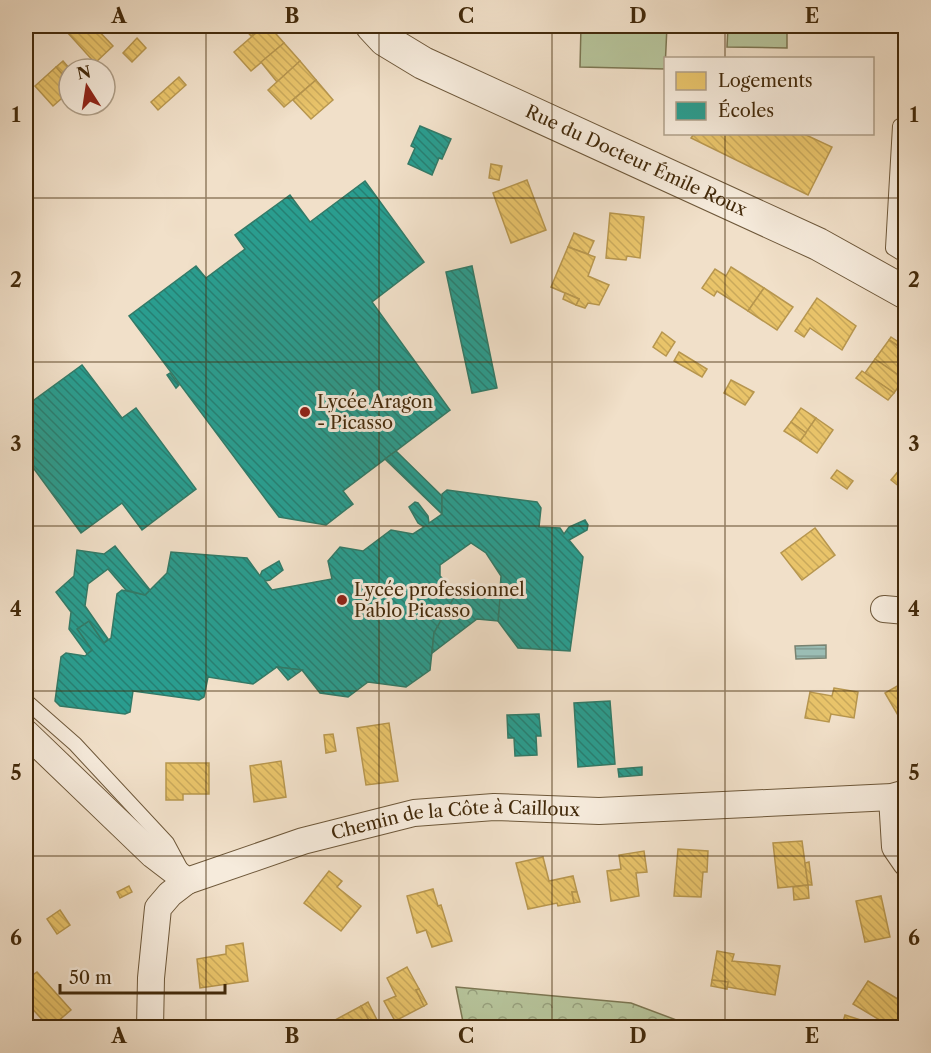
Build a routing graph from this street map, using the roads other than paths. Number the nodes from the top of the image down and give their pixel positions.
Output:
1 (372, 26) edge
2 (900, 126) dead end
3 (906, 256) edge
4 (906, 293) edge
5 (26, 701) edge
6 (26, 733) edge
7 (899, 795) edge
8 (906, 863) edge
9 (187, 881) junction
10 (150, 1028) edge

1 - 4 street, Rue du Docteur Émile Roux
2 - 3 lane
5 - 9 lane
6 - 9 street
7 - 8 street, Chemin de la Côte à Cailloux
7 - 9 street, Chemin de la Côte à Cailloux
9 - 10 street, Chemin de la Côte à Cailloux

